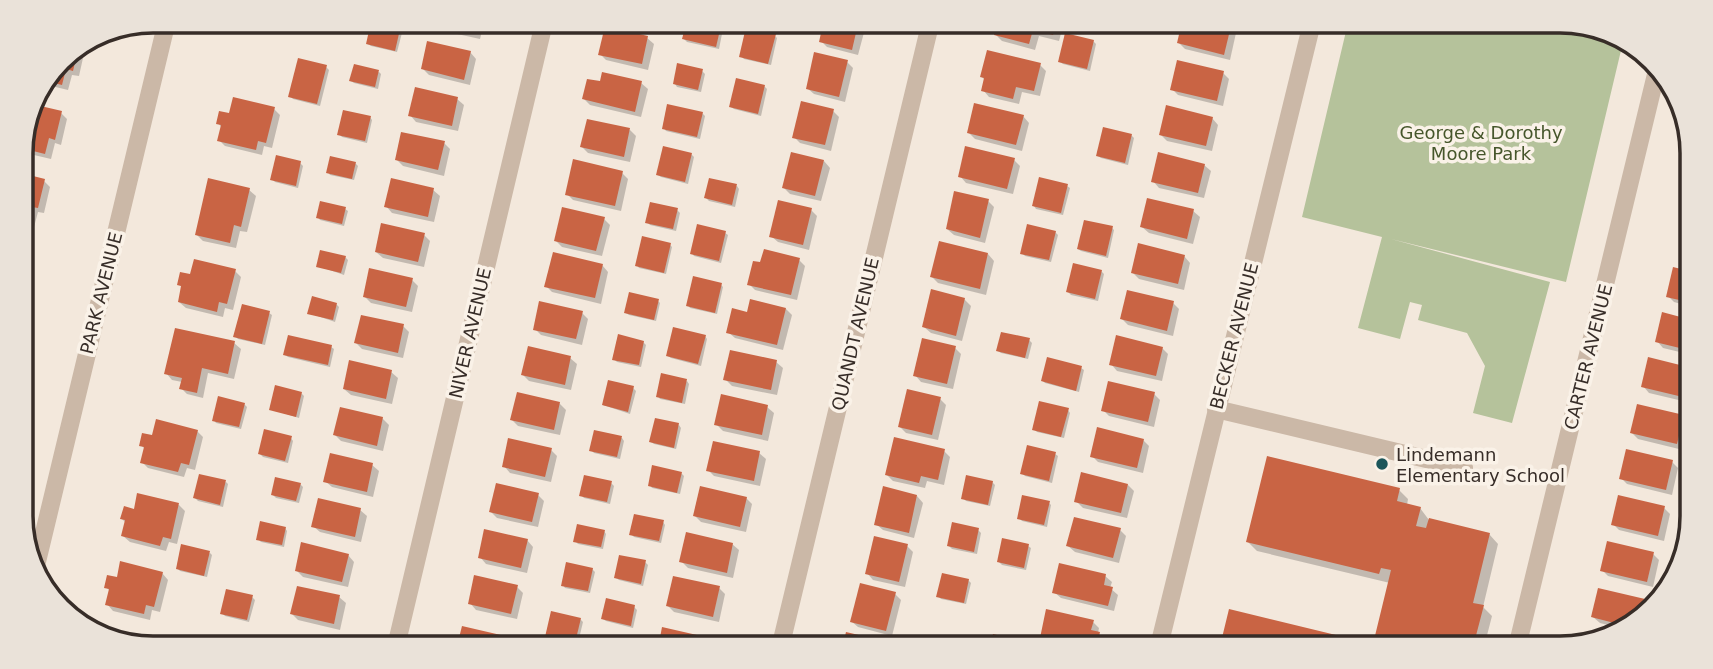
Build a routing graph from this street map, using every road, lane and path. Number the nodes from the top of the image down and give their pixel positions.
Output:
1 (164, 33) edge
2 (542, 33) edge
3 (928, 33) edge
4 (1310, 33) edge
5 (1654, 80) edge
6 (1216, 409) junction
7 (1464, 468) dead end
8 (39, 552) edge
9 (1162, 635) edge
10 (1520, 635) edge
11 (398, 636) edge
12 (783, 636) edge

1 - 8 street, PARK AVENUE
2 - 11 street, NIVER AVENUE
3 - 12 street, QUANDT AVENUE
4 - 6 street, BECKER AVENUE
5 - 10 street, CARTER AVENUE
6 - 7 street
6 - 9 street, BECKER AVENUE

